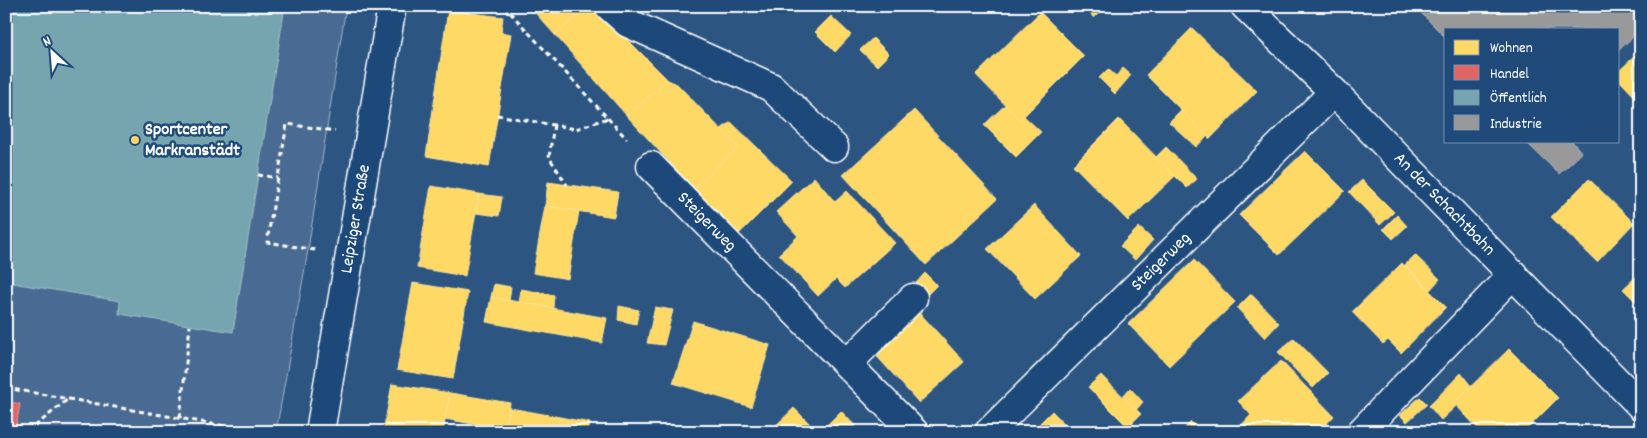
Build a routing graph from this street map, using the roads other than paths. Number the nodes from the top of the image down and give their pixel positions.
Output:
1 (392, 6) edge
2 (609, 6) edge
3 (1245, 6) edge
4 (1334, 92) junction
5 (834, 147) dead end
6 (651, 166) road end
7 (1513, 274) junction
8 (913, 298) dead end
9 (847, 364) junction
10 (1641, 406) edge
11 (320, 432) edge
12 (914, 432) edge
13 (988, 432) edge
14 (1361, 432) edge

1 - 11 street, Leipziger Straße
2 - 5 street
3 - 4 street, An der Schachtbahn
4 - 7 street, An der Schachtbahn
4 - 13 street, Steigerweg
6 - 9 street, Steigerweg
7 - 10 street, An der Schachtbahn
7 - 14 street
8 - 9 street
9 - 12 street, Steigerweg

